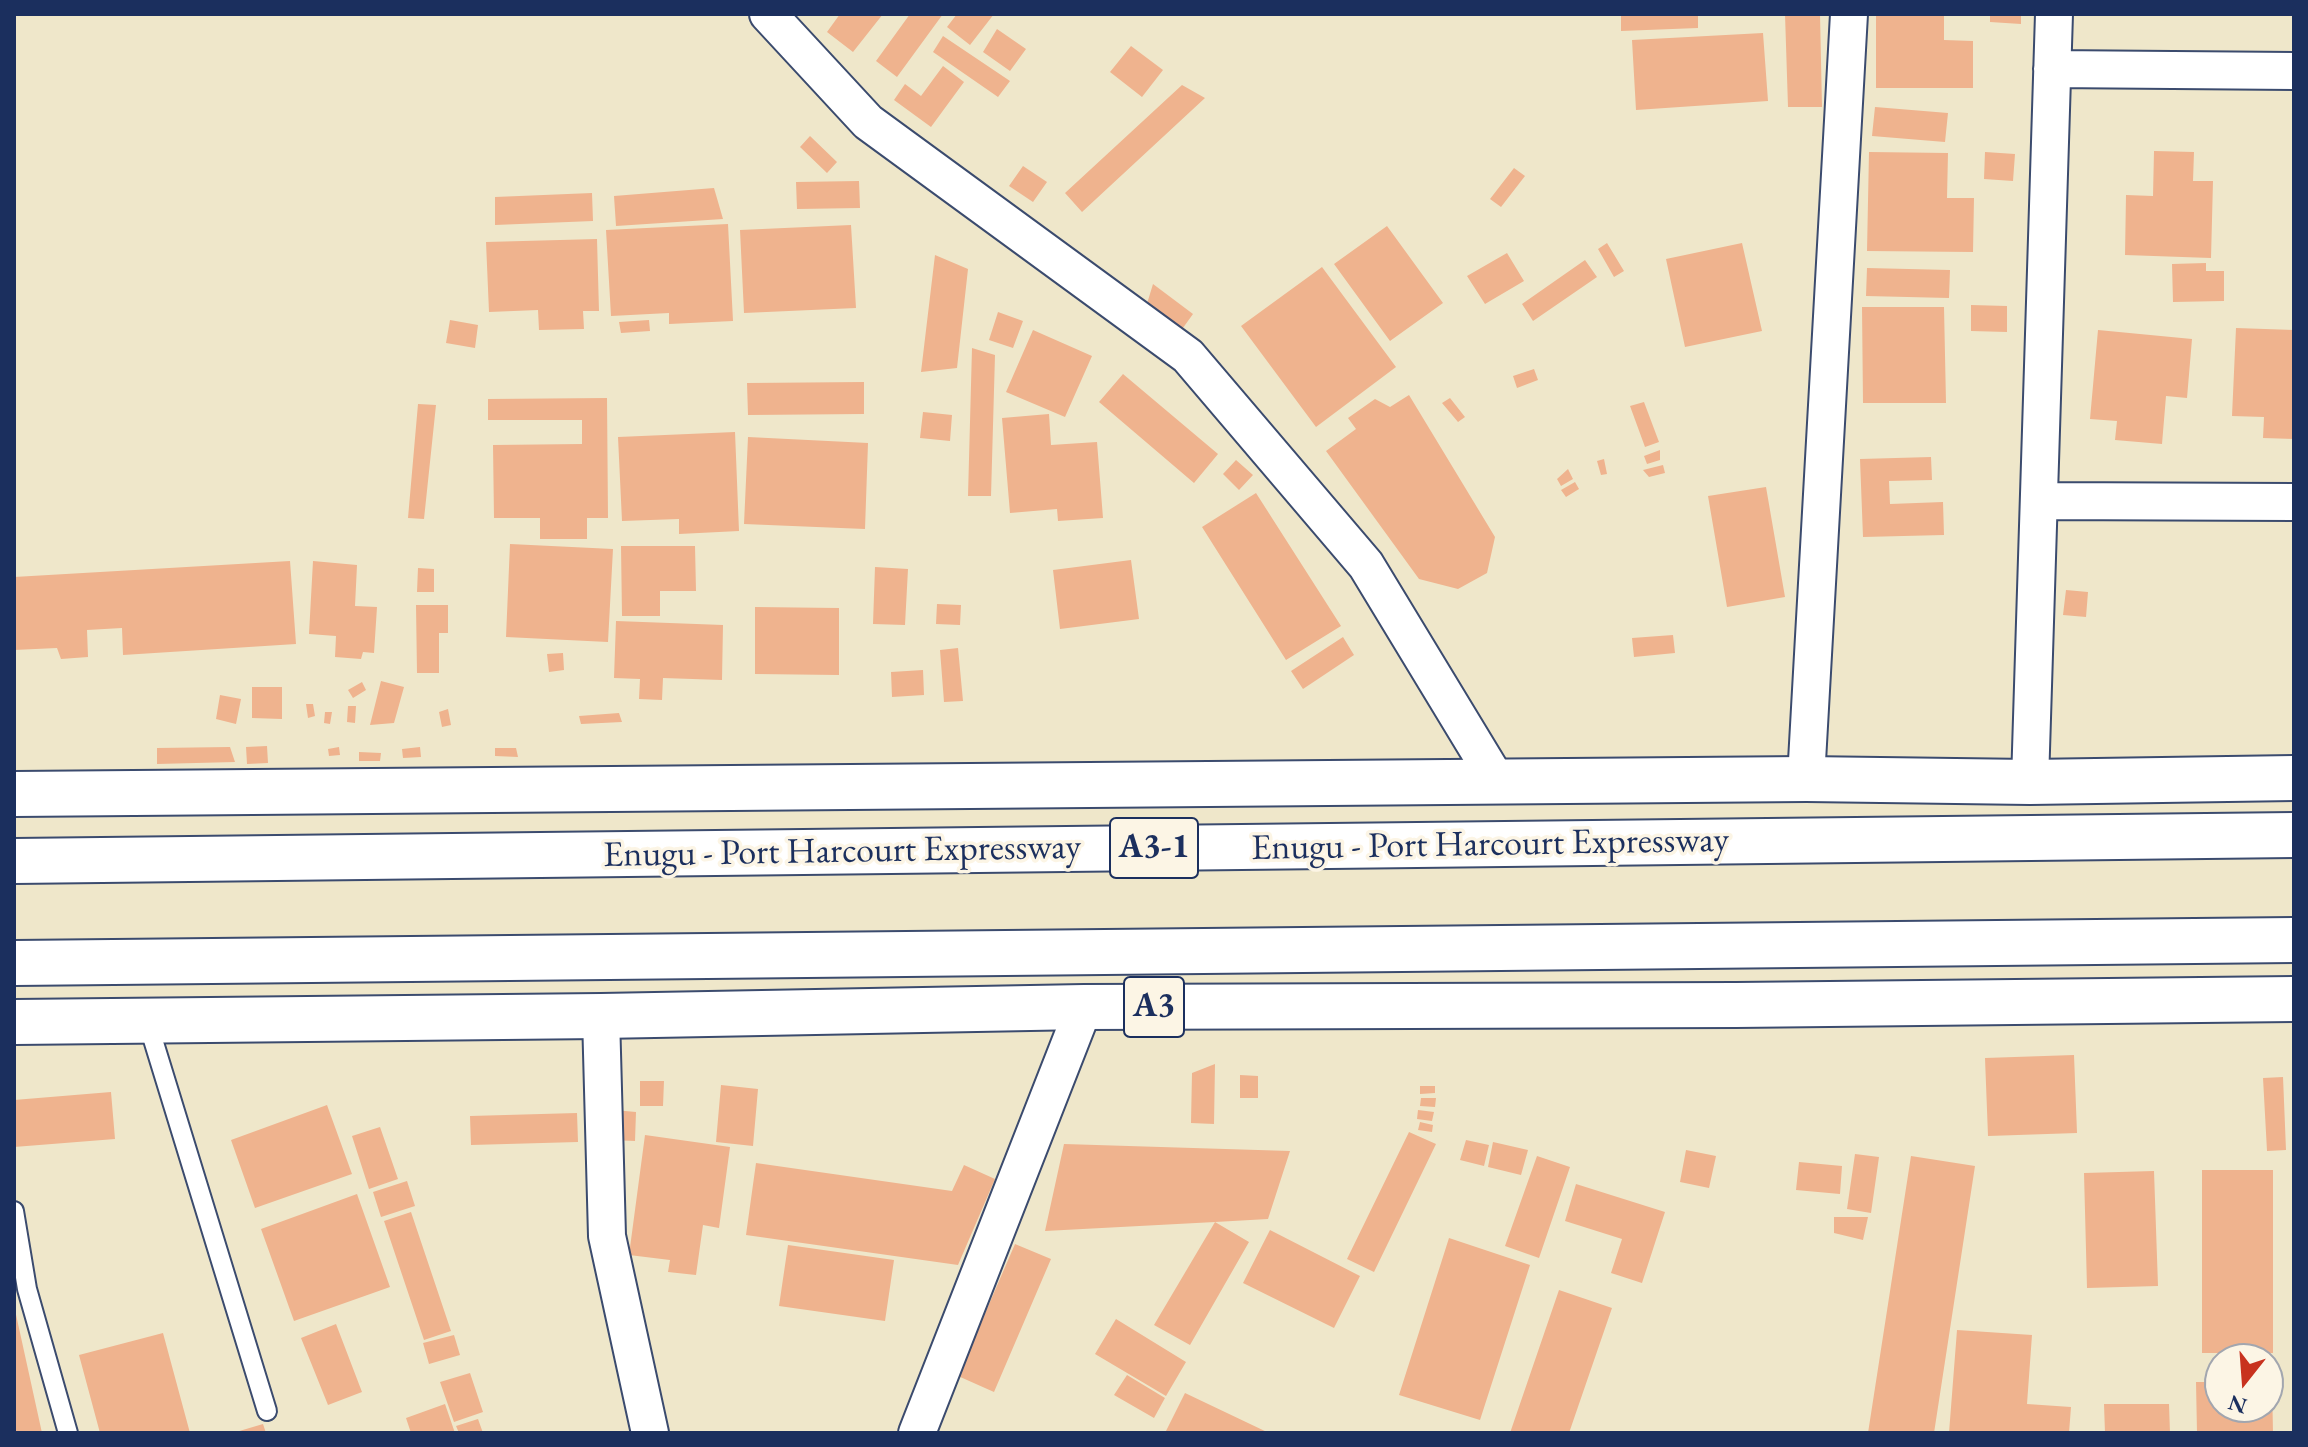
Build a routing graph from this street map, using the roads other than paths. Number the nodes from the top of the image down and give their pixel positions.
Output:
1 (768, 14) edge
2 (1849, 14) edge
3 (2054, 14) edge
4 (2052, 69) junction
5 (2294, 71) edge
6 (2040, 501) junction
7 (2294, 502) edge
8 (2294, 778) edge
9 (1806, 779) junction
10 (1497, 781) junction
11 (2030, 782) junction
12 (14, 794) edge
13 (2294, 835) edge
14 (14, 861) edge
15 (2294, 940) edge
16 (14, 963) edge
17 (2294, 999) edge
18 (1084, 1007) junction
19 (601, 1016) junction
20 (147, 1020) junction
21 (14, 1022) edge
22 (14, 1211) edge
23 (267, 1411) dead end
24 (68, 1433) edge
25 (650, 1433) edge
26 (917, 1433) edge

1 - 10 street
2 - 9 street
3 - 4 street
4 - 5 street
4 - 6 street
6 - 7 street
6 - 11 street
8 - 11 main road, Enugu - Port Harcourt Expressway
9 - 10 main road, Enugu - Port Harcourt Expressway
9 - 11 main road, Enugu - Port Harcourt Expressway
10 - 12 main road, Enugu - Port Harcourt Expressway
13 - 14 main road, Enugu - Port Harcourt Expressway / A3-1
15 - 16 main road
17 - 18 main road, A3
18 - 19 main road, A3
18 - 26 street
19 - 20 main road, A3
19 - 25 street
20 - 21 main road, A3
20 - 23 lane
22 - 24 lane

